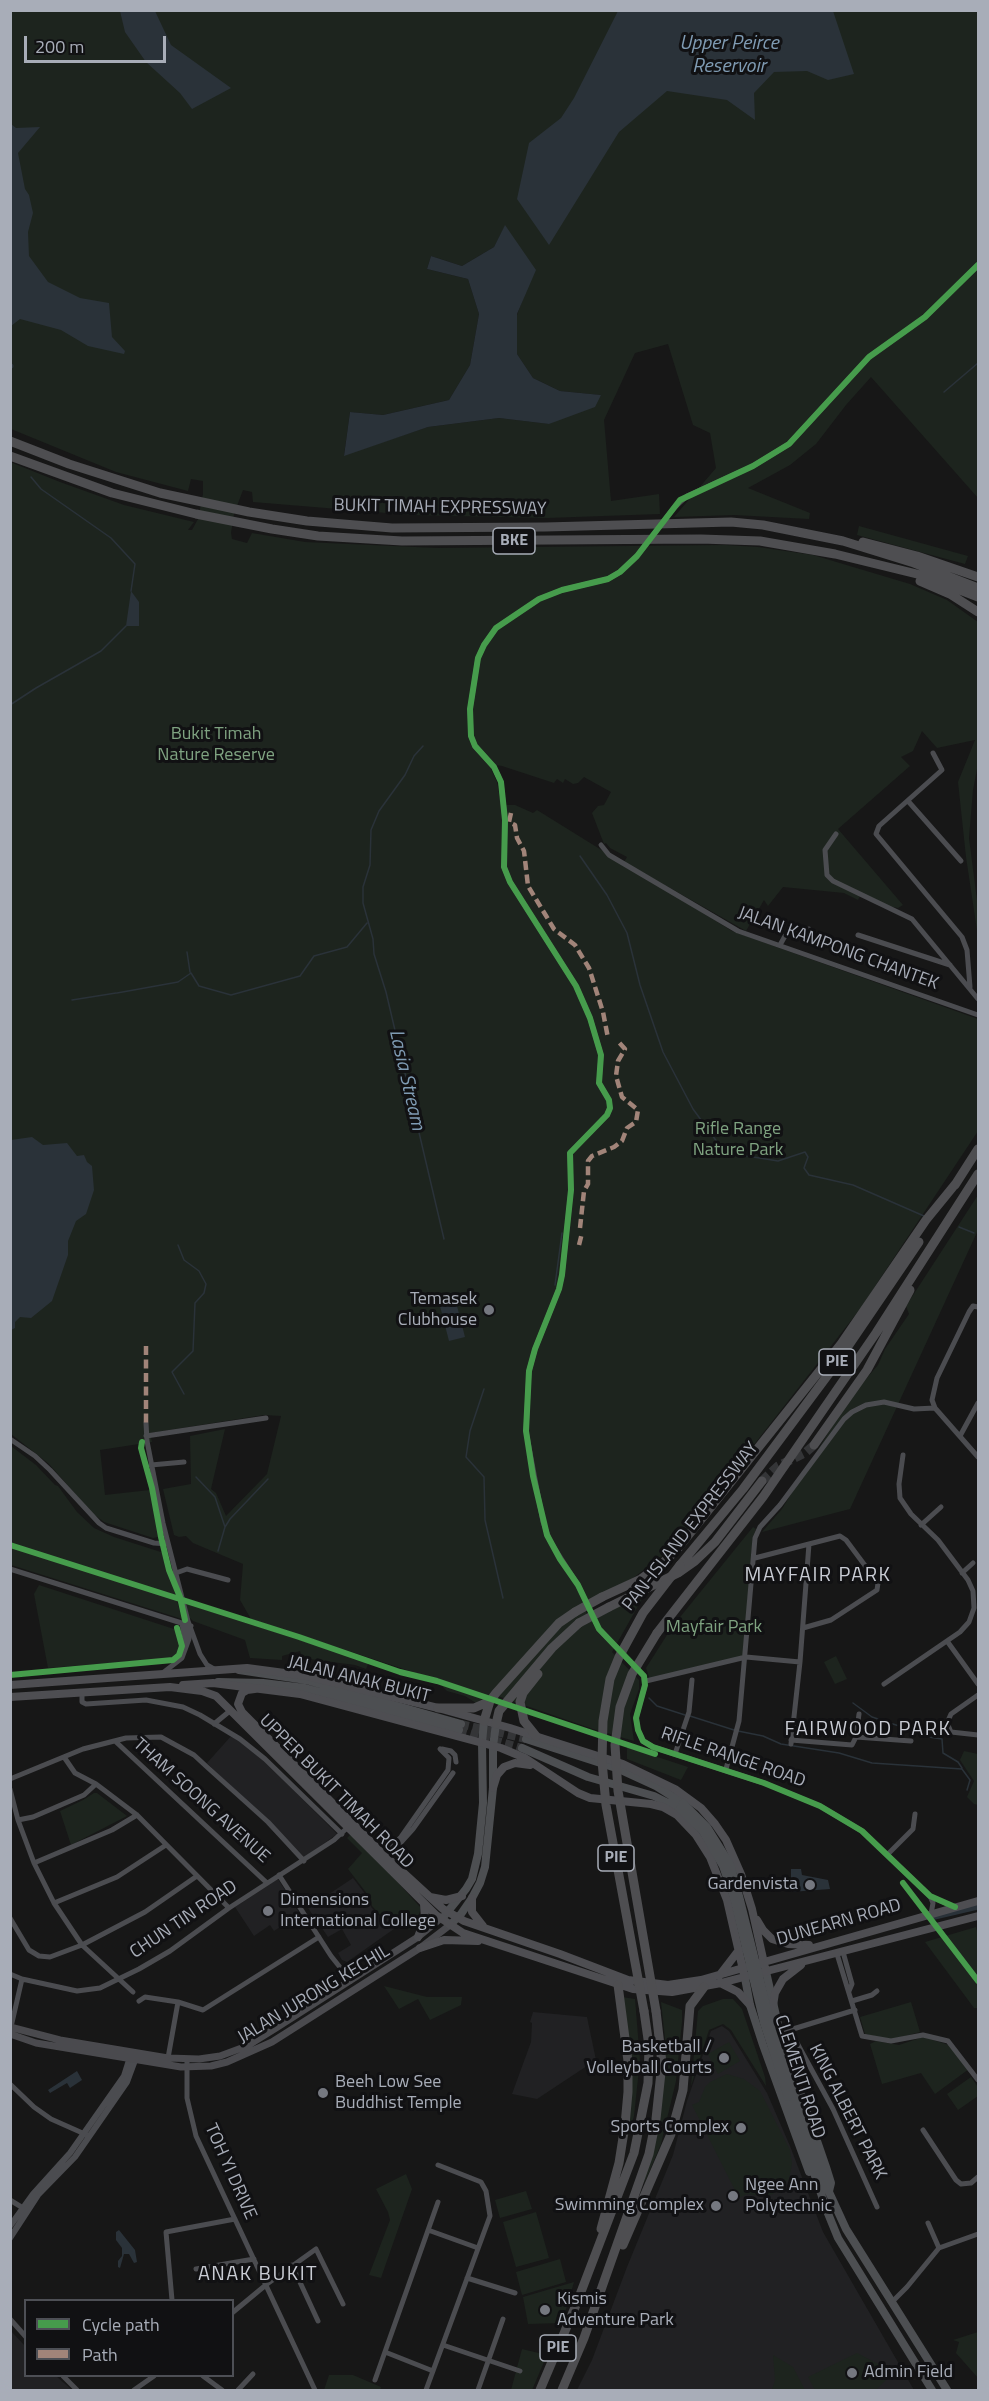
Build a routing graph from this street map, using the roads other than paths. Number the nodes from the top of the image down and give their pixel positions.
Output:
1 (978, 265) edge
2 (10, 441) edge
3 (10, 456) edge
4 (843, 541) junction
5 (900, 570) junction
6 (978, 577) edge
7 (978, 588) edge
8 (978, 597) edge
9 (978, 612) edge
10 (933, 753) dead end
11 (908, 801) junction
12 (836, 834) dead end
13 (602, 845) dead end
14 (961, 861) dead end
15 (809, 929) dead end
16 (858, 934) dead end
17 (780, 945) junction
18 (951, 966) junction
19 (970, 987) junction
20 (978, 999) edge
21 (978, 1016) edge
22 (978, 1149) edge
23 (978, 1174) edge
24 (957, 1182) junction
25 (970, 1188) junction
26 (978, 1307) edge
27 (978, 1403) edge
28 (935, 1408) junction
29 (266, 1418) dead end
30 (146, 1423) dead end
31 (960, 1436) junction
32 (146, 1438) junction
33 (10, 1439) edge
34 (814, 1445) tunnel mouth
35 (903, 1455) dead end
36 (978, 1457) edge
37 (184, 1462) dead end
38 (151, 1465) junction
39 (762, 1481) tunnel mouth
40 (941, 1507) dead end
41 (921, 1525) junction
42 (168, 1544) junction
43 (809, 1544) junction
44 (755, 1558) junction
45 (973, 1563) dead end
46 (10, 1569) edge
47 (176, 1573) junction
48 (962, 1573) junction
49 (228, 1580) dead end
50 (976, 1608) edge
51 (187, 1624) junction
52 (803, 1628) junction
53 (947, 1641) junction
54 (746, 1657) junction
55 (800, 1662) junction
56 (235, 1669) junction
57 (216, 1670) junction
58 (160, 1675) junction
59 (692, 1680) dead end
60 (646, 1681) junction
61 (213, 1683) junction
62 (884, 1684) dead end
63 (978, 1684) edge
64 (10, 1685) edge
65 (170, 1687) junction
66 (262, 1689) junction
67 (82, 1692) junction
68 (978, 1695) edge
69 (517, 1696) junction
70 (10, 1697) edge
71 (490, 1701) junction
72 (438, 1708) junction
73 (231, 1710) junction
74 (859, 1714) dead end
75 (484, 1721) junction
76 (495, 1724) junction
77 (217, 1726) junction
78 (978, 1735) edge
79 (531, 1737) junction
80 (855, 1737) junction
81 (115, 1741) junction
82 (911, 1741) dead end
83 (482, 1743) junction
84 (493, 1746) junction
85 (522, 1748) tunnel mouth
86 (675, 1754) junction
87 (64, 1757) junction
88 (456, 1762) dead end
89 (539, 1767) junction
90 (726, 1769) junction
91 (453, 1773) dead end
92 (10, 1779) edge
93 (96, 1784) junction
94 (493, 1788) junction
95 (10, 1789) edge
96 (681, 1806) junction
97 (915, 1814) dead end
98 (136, 1815) junction
99 (18, 1820) junction
100 (344, 1831) junction
101 (166, 1845) junction
102 (887, 1855) junction
103 (382, 1859) junction
104 (304, 1861) junction
105 (34, 1863) junction
106 (279, 1875) junction
107 (197, 1876) junction
108 (267, 1883) junction
109 (462, 1896) junction
110 (930, 1896) junction
111 (472, 1898) junction
112 (425, 1900) junction
113 (978, 1900) edge
114 (54, 1903) junction
115 (955, 1907) junction
116 (229, 1908) junction
117 (752, 1909) junction
118 (931, 1914) junction
119 (445, 1915) junction
120 (978, 1916) edge
121 (10, 1918) edge
122 (454, 1921) junction
123 (755, 1923) junction
124 (485, 1927) junction
125 (734, 1931) junction
126 (319, 1937) junction
127 (418, 1937) junction
128 (484, 1941) junction
129 (82, 1945) junction
130 (824, 1945) junction
131 (420, 1948) junction
132 (739, 1950) junction
133 (840, 1953) junction
134 (807, 1962) junction
135 (751, 1966) junction
136 (766, 1972) junction
137 (10, 1974) edge
138 (22, 1979) junction
139 (118, 1979) junction
140 (720, 1979) junction
141 (351, 1981) junction
142 (618, 1985) junction
143 (704, 1987) junction
144 (877, 1991) dead end
145 (133, 1992) dead end
146 (139, 2001) dead end
147 (852, 2001) junction
148 (178, 2002) junction
149 (750, 2005) junction
150 (855, 2010) junction
151 (774, 2011) junction
152 (11, 2027) edge
153 (758, 2028) junction
154 (790, 2030) junction
155 (780, 2033) junction
156 (10, 2034) edge
157 (134, 2055) junction
158 (168, 2058) junction
159 (187, 2059) junction
160 (187, 2068) junction
161 (978, 2080) edge
162 (10, 2084) edge
163 (791, 2096) junction
164 (923, 2130) dead end
165 (86, 2134) junction
166 (438, 2165) dead end
167 (978, 2177) edge
168 (828, 2192) junction
169 (823, 2199) junction
170 (10, 2200) edge
171 (438, 2202) dead end
172 (877, 2207) dead end
173 (22, 2208) junction
174 (235, 2219) junction
175 (928, 2223) dead end
176 (10, 2226) edge
177 (428, 2230) junction
178 (978, 2234) edge
179 (603, 2237) junction
180 (10, 2238) edge
181 (478, 2248) junction
182 (939, 2248) junction
183 (254, 2259) junction
184 (292, 2265) junction
185 (196, 2269) dead end
186 (608, 2270) junction
187 (467, 2278) junction
188 (267, 2284) junction
189 (515, 2293) dead end
190 (172, 2299) edge
191 (892, 2302) junction
192 (343, 2304) dead end
193 (234, 2311) edge
194 (10, 2319) edge
195 (503, 2319) dead end
196 (318, 2321) dead end
197 (24, 2335) edge
198 (443, 2344) junction
199 (385, 2352) junction
200 (489, 2360) junction
201 (433, 2371) junction
202 (520, 2371) dead end
203 (253, 2374) dead end
204 (64, 2377) edge
205 (153, 2377) edge
206 (204, 2377) edge
207 (375, 2380) dead end
208 (77, 2391) edge
209 (134, 2391) edge
210 (222, 2391) edge
211 (238, 2391) edge
212 (315, 2391) edge
213 (426, 2391) edge
214 (478, 2391) edge
215 (540, 2391) edge
216 (562, 2391) edge
217 (932, 2391) edge
218 (947, 2391) edge

1 - 60 street, bridge
2 - 4 highway, BUKIT TIMAH EXPRESSWAY / BKE
3 - 5 highway, BUKIT TIMAH EXPRESSWAY / BKE
4 - 6 highway
4 - 7 highway, BKE
5 - 8 highway
5 - 9 highway
10 - 11 street
11 - 14 street
11 - 19 street
12 - 18 street
13 - 17 street, JALAN KAMPONG CHANTEK
15 - 17 street
16 - 18 street
17 - 21 street, JALAN KAMPONG CHANTEK
18 - 19 street
19 - 20 street
22 - 24 highway, PAN-ISLAND EXPRESSWAY / PIE
23 - 25 highway, PAN-ISLAND EXPRESSWAY / PIE
24 - 71 highway, bridge
24 - 179 highway, PAN-ISLAND EXPRESSWAY / PIE, bridge
25 - 34 highway
25 - 186 highway, PAN-ISLAND EXPRESSWAY / PIE, bridge
26 - 28 street
27 - 31 street
28 - 31 street
28 - 44 street
29 - 32 street
30 - 32 street
31 - 36 street
32 - 38 street
33 - 42 street
35 - 41 street
37 - 38 street
38 - 42 street
39 - 69 highway, bridge
40 - 41 street
41 - 48 street
42 - 47 street
43 - 44 street
43 - 52 street
43 - 52 street
44 - 54 street
45 - 48 street
46 - 51 street
47 - 49 street
47 - 51 street
48 - 50 street
50 - 53 street
51 - 57 street
51 - 58 street
52 - 55 street
53 - 62 street
53 - 63 street
54 - 55 street
54 - 60 street
54 - 90 street
55 - 80 street
56 - 57 highway
56 - 61 main road, JALAN ANAK BUKIT
56 - 72 highway, JALAN ANAK BUKIT
57 - 58 highway
58 - 64 highway
59 - 86 street
60 - 86 street, RIFLE RANGE ROAD
61 - 65 highway, JALAN ANAK BUKIT
61 - 66 highway, JALAN ANAK BUKIT
65 - 67 highway, UPPER BUKIT TIMAH ROAD
65 - 73 highway, UPPER BUKIT TIMAH ROAD
66 - 83 highway, JALAN ANAK BUKIT
66 - 103 highway, UPPER BUKIT TIMAH ROAD
67 - 70 highway, UPPER BUKIT TIMAH ROAD
67 - 77 street
68 - 78 street
69 - 76 highway
69 - 79 highway
71 - 72 highway
71 - 75 highway
72 - 75 highway, JALAN ANAK BUKIT
73 - 77 street
73 - 100 highway, UPPER BUKIT TIMAH ROAD
74 - 80 street
75 - 76 highway, JALAN ANAK BUKIT
75 - 83 main road, JALAN JURONG KECHIL
76 - 79 highway, JALAN ANAK BUKIT
76 - 84 main road, JALAN JURONG KECHIL
77 - 100 street
79 - 96 main road, JALAN ANAK BUKIT
79 - 117 highway, JALAN ANAK BUKIT
80 - 82 street
81 - 87 street
81 - 104 street
81 - 108 street, THAM SOONG AVENUE
83 - 84 highway, JALAN ANAK BUKIT
83 - 109 main road, JALAN JURONG KECHIL
84 - 89 highway, JALAN ANAK BUKIT
84 - 94 main road, JALAN JURONG KECHIL
85 - 96 main road, JALAN ANAK BUKIT
86 - 90 street, RIFLE RANGE ROAD
87 - 92 street
87 - 93 street
88 - 103 street
89 - 94 highway
89 - 125 highway, JALAN ANAK BUKIT
90 - 102 street, RIFLE RANGE ROAD
91 - 103 street
93 - 98 street
93 - 99 street
94 - 111 main road, JALAN JURONG KECHIL
95 - 99 street
96 - 135 main road, JALAN ANAK BUKIT, bridge
97 - 102 street
98 - 101 street
98 - 105 street
99 - 105 street
100 - 103 highway, UPPER BUKIT TIMAH ROAD
100 - 104 street, CHUN TIN ROAD
101 - 107 street
101 - 114 street
102 - 110 street, RIFLE RANGE ROAD
103 - 112 highway, UPPER BUKIT TIMAH ROAD
104 - 106 street, CHUN TIN ROAD
105 - 114 street
106 - 108 street, CHUN TIN ROAD
106 - 126 street
107 - 116 street
107 - 129 street
108 - 116 street, CHUN TIN ROAD
109 - 112 highway
109 - 119 main road, JALAN JURONG KECHIL
110 - 115 street, RIFLE RANGE ROAD
110 - 118 street
111 - 122 main road, JALAN JURONG KECHIL
111 - 124 highway
112 - 119 highway, UPPER BUKIT TIMAH ROAD
112 - 127 highway
113 - 115 highway, DUNEARN ROAD
114 - 129 street
115 - 118 highway, DUNEARN ROAD
116 - 139 street, CHUN TIN ROAD
117 - 123 highway, JALAN ANAK BUKIT
117 - 130 highway
118 - 130 highway, DUNEARN ROAD
119 - 122 highway, UPPER BUKIT TIMAH ROAD
119 - 127 main road, JALAN JURONG KECHIL
120 - 133 highway, UPPER BUKIT TIMAH ROAD
121 - 129 street
122 - 124 highway, UPPER BUKIT TIMAH ROAD
122 - 128 highway, UPPER BUKIT TIMAH ROAD
122 - 131 main road, JALAN JURONG KECHIL
123 - 125 highway
123 - 135 highway, JALAN ANAK BUKIT
124 - 140 highway, UPPER BUKIT TIMAH ROAD
125 - 132 highway, JALAN ANAK BUKIT
126 - 141 street
126 - 148 street
127 - 141 main road, JALAN JURONG KECHIL
128 - 131 highway
128 - 142 highway, UPPER BUKIT TIMAH ROAD
129 - 139 street
130 - 135 highway, DUNEARN ROAD
131 - 160 main road, JALAN JURONG KECHIL
132 - 135 highway, JALAN ANAK BUKIT
132 - 140 highway
133 - 134 highway, UPPER BUKIT TIMAH ROAD
133 - 147 street
134 - 136 highway, UPPER BUKIT TIMAH ROAD
134 - 151 highway
135 - 136 highway, UPPER BUKIT TIMAH ROAD
135 - 136 highway, JALAN ANAK BUKIT
135 - 140 highway, UPPER BUKIT TIMAH ROAD
135 - 149 main road, CLEMENTI ROAD
135 - 163 main road, CLEMENTI ROAD, bridge
136 - 151 main road, CLEMENTI ROAD
137 - 138 street, CHUN TIN ROAD
138 - 139 street, CHUN TIN ROAD
138 - 152 street
139 - 145 street
140 - 143 highway, UPPER BUKIT TIMAH ROAD
140 - 149 highway
141 - 159 main road, JALAN JURONG KECHIL
142 - 143 highway, UPPER BUKIT TIMAH ROAD
142 - 179 highway
143 - 186 highway
144 - 147 street
146 - 148 street
147 - 150 street
148 - 158 street
149 - 153 main road, CLEMENTI ROAD
150 - 154 street, KING ALBERT PARK
150 - 161 street
151 - 153 main road
151 - 155 main road, CLEMENTI ROAD
152 - 157 main road, JALAN JURONG KECHIL
153 - 169 main road, CLEMENTI ROAD
154 - 155 street, KING ALBERT PARK
154 - 172 street, KING ALBERT PARK
155 - 168 main road, CLEMENTI ROAD
156 - 157 main road, JALAN JURONG KECHIL
157 - 158 main road, JALAN JURONG KECHIL
157 - 160 main road, JALAN JURONG KECHIL
157 - 165 street
158 - 159 main road, JALAN JURONG KECHIL
159 - 160 street, TOH YI DRIVE
160 - 174 street, TOH YI DRIVE
162 - 165 street
163 - 168 main road, CLEMENTI ROAD
163 - 169 main road, CLEMENTI ROAD
164 - 167 street
165 - 173 street
165 - 180 street
166 - 181 street
168 - 191 main road, CLEMENTI ROAD
169 - 217 main road, CLEMENTI ROAD
170 - 173 street
171 - 177 street
173 - 176 street
174 - 183 street, TOH YI DRIVE
174 - 190 street
175 - 182 street
177 - 181 street
177 - 199 street
178 - 182 street
179 - 215 highway, PAN-ISLAND EXPRESSWAY / PIE
181 - 187 street
182 - 191 street
183 - 185 street
183 - 188 street, TOH YI DRIVE
184 - 188 street
184 - 192 street
184 - 196 street
186 - 216 highway, PAN-ISLAND EXPRESSWAY / PIE
187 - 189 street
187 - 198 street
188 - 193 street
188 - 212 street, TOH YI DRIVE
191 - 218 main road, CLEMENTI ROAD
194 - 197 street
195 - 200 street
198 - 200 street
198 - 201 street
199 - 201 street
199 - 207 street
200 - 202 street
200 - 214 street
201 - 213 street
203 - 211 street
204 - 208 street
205 - 209 street
206 - 210 street

